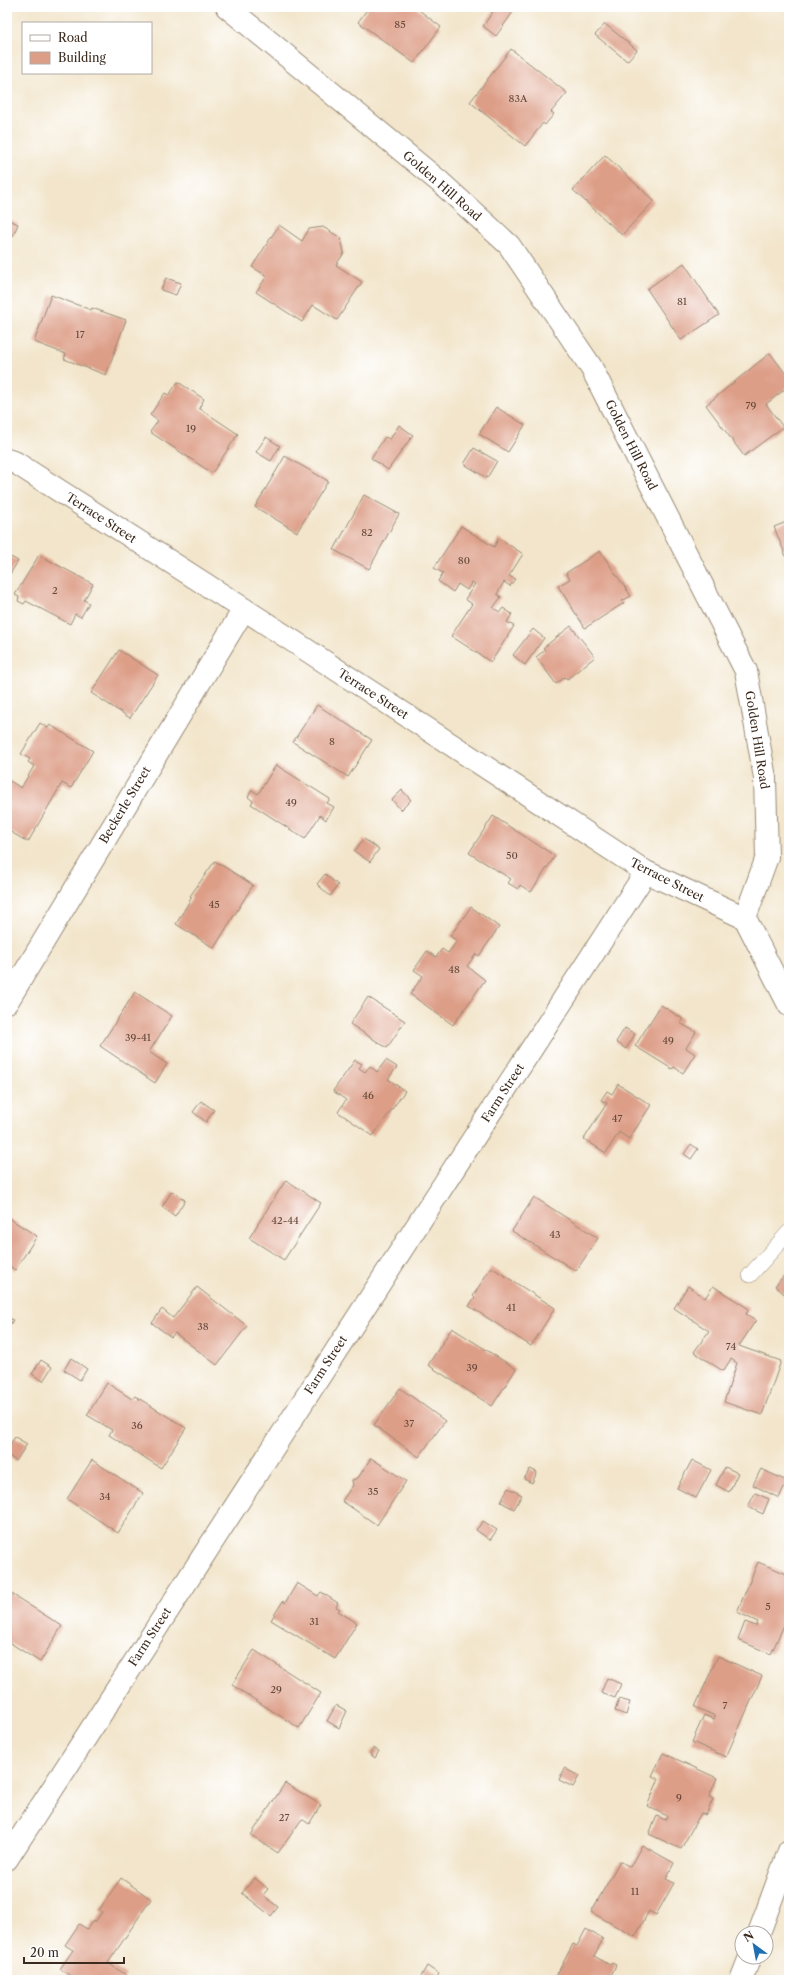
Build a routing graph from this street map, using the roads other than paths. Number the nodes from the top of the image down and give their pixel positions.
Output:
1 (227, 7) edge
2 (7, 460) edge
3 (244, 609) junction
4 (646, 872) junction
5 (745, 918) junction
6 (7, 1002) edge
7 (789, 1004) edge
8 (789, 1232) edge
9 (750, 1275) dead end
10 (789, 1851) edge
11 (7, 1859) edge
12 (762, 1925) edge
13 (747, 1965) edge
14 (741, 1980) edge

1 - 5 street, Golden Hill Road
2 - 3 street, Terrace Street
3 - 4 street, Terrace Street
3 - 6 street, Beckerle Street
4 - 5 street, Terrace Street
4 - 11 street, Farm Street
5 - 7 street
8 - 9 lane
10 - 12 street
13 - 14 street

